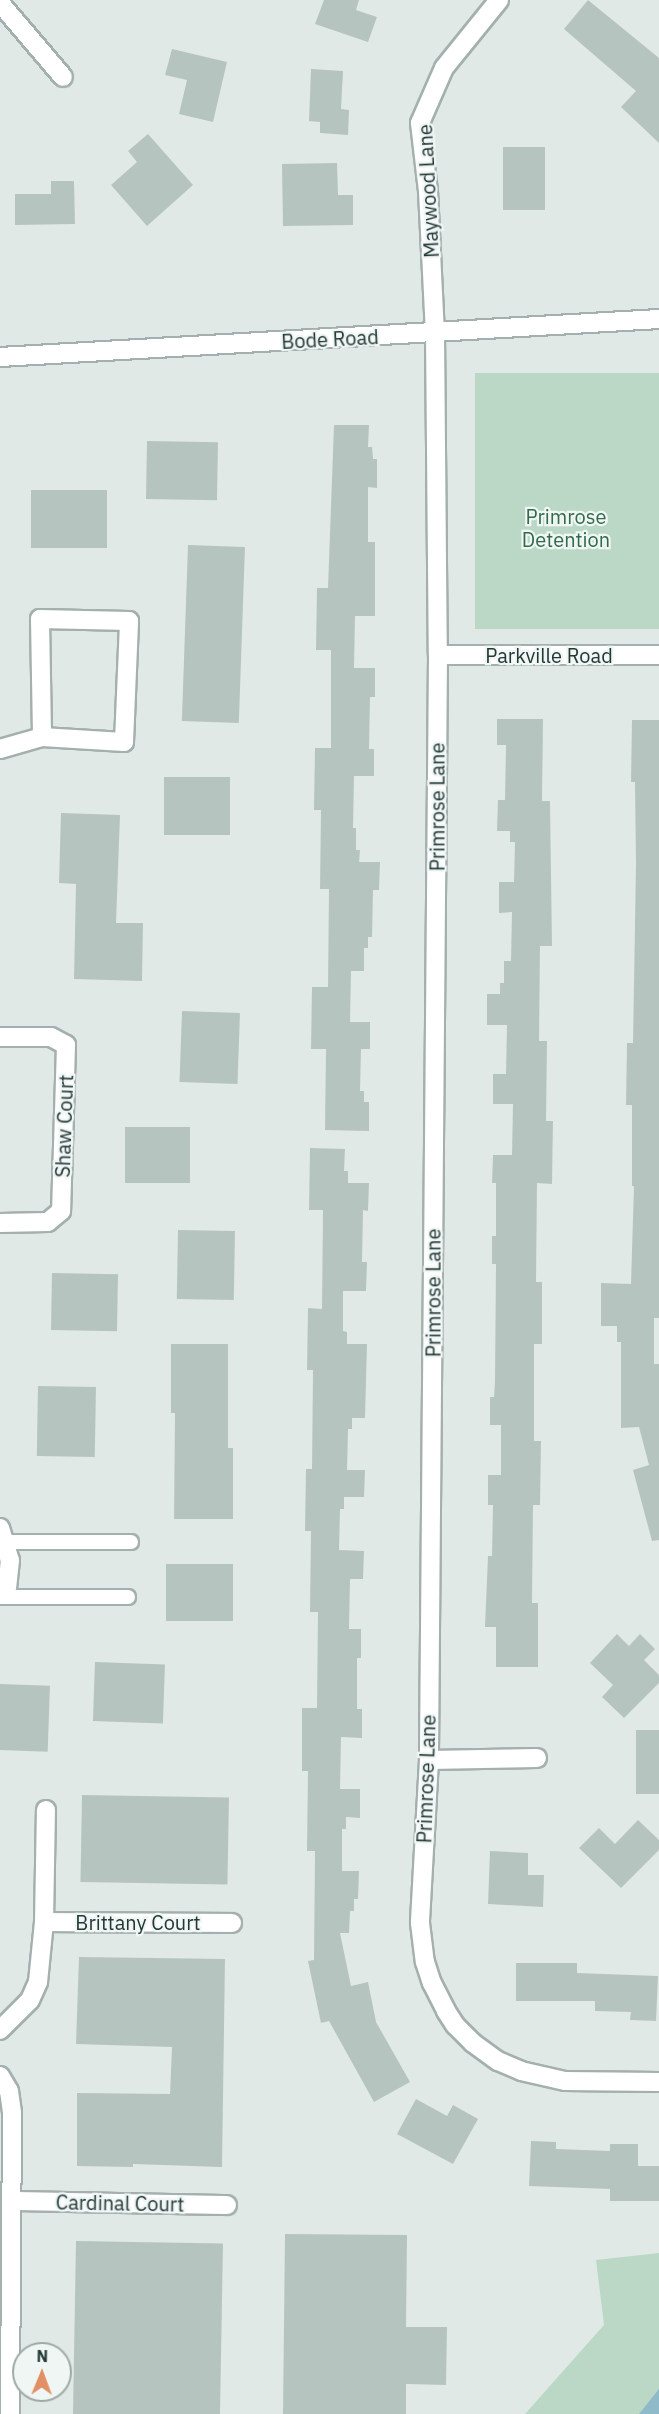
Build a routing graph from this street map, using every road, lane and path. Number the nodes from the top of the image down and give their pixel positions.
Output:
1 (499, 0) edge
2 (0, 3) edge
3 (63, 77) dead end
4 (659, 319) edge
5 (435, 333) junction
6 (0, 357) edge
7 (438, 655) junction
8 (659, 655) edge
9 (42, 737) junction
10 (0, 749) edge
11 (0, 1037) edge
12 (0, 1223) edge
13 (2, 1535) edge
14 (131, 1542) dead end
15 (0, 1596) edge
16 (128, 1597) dead end
17 (537, 1758) dead end
18 (429, 1760) junction
19 (46, 1810) dead end
20 (44, 1922) junction
21 (232, 1923) dead end
22 (0, 2030) edge
23 (0, 2076) edge
24 (659, 2082) edge
25 (12, 2201) junction
26 (227, 2205) dead end
27 (10, 2414) edge

1 - 5 street, Maywood Lane
2 - 3 street
4 - 5 street, Bode Road
5 - 6 street, Bode Road
5 - 7 street, Primrose Lane
7 - 8 street, Parkville Road
7 - 18 street, Primrose Lane
9 - 9 street
9 - 10 street
11 - 12 street, Shaw Court
13 - 14 lane
13 - 15 street
15 - 16 lane
17 - 18 street
18 - 24 street, Primrose Lane
19 - 20 street
20 - 21 street, Brittany Court
20 - 22 street
23 - 25 street
25 - 26 street, Cardinal Court
25 - 27 street

